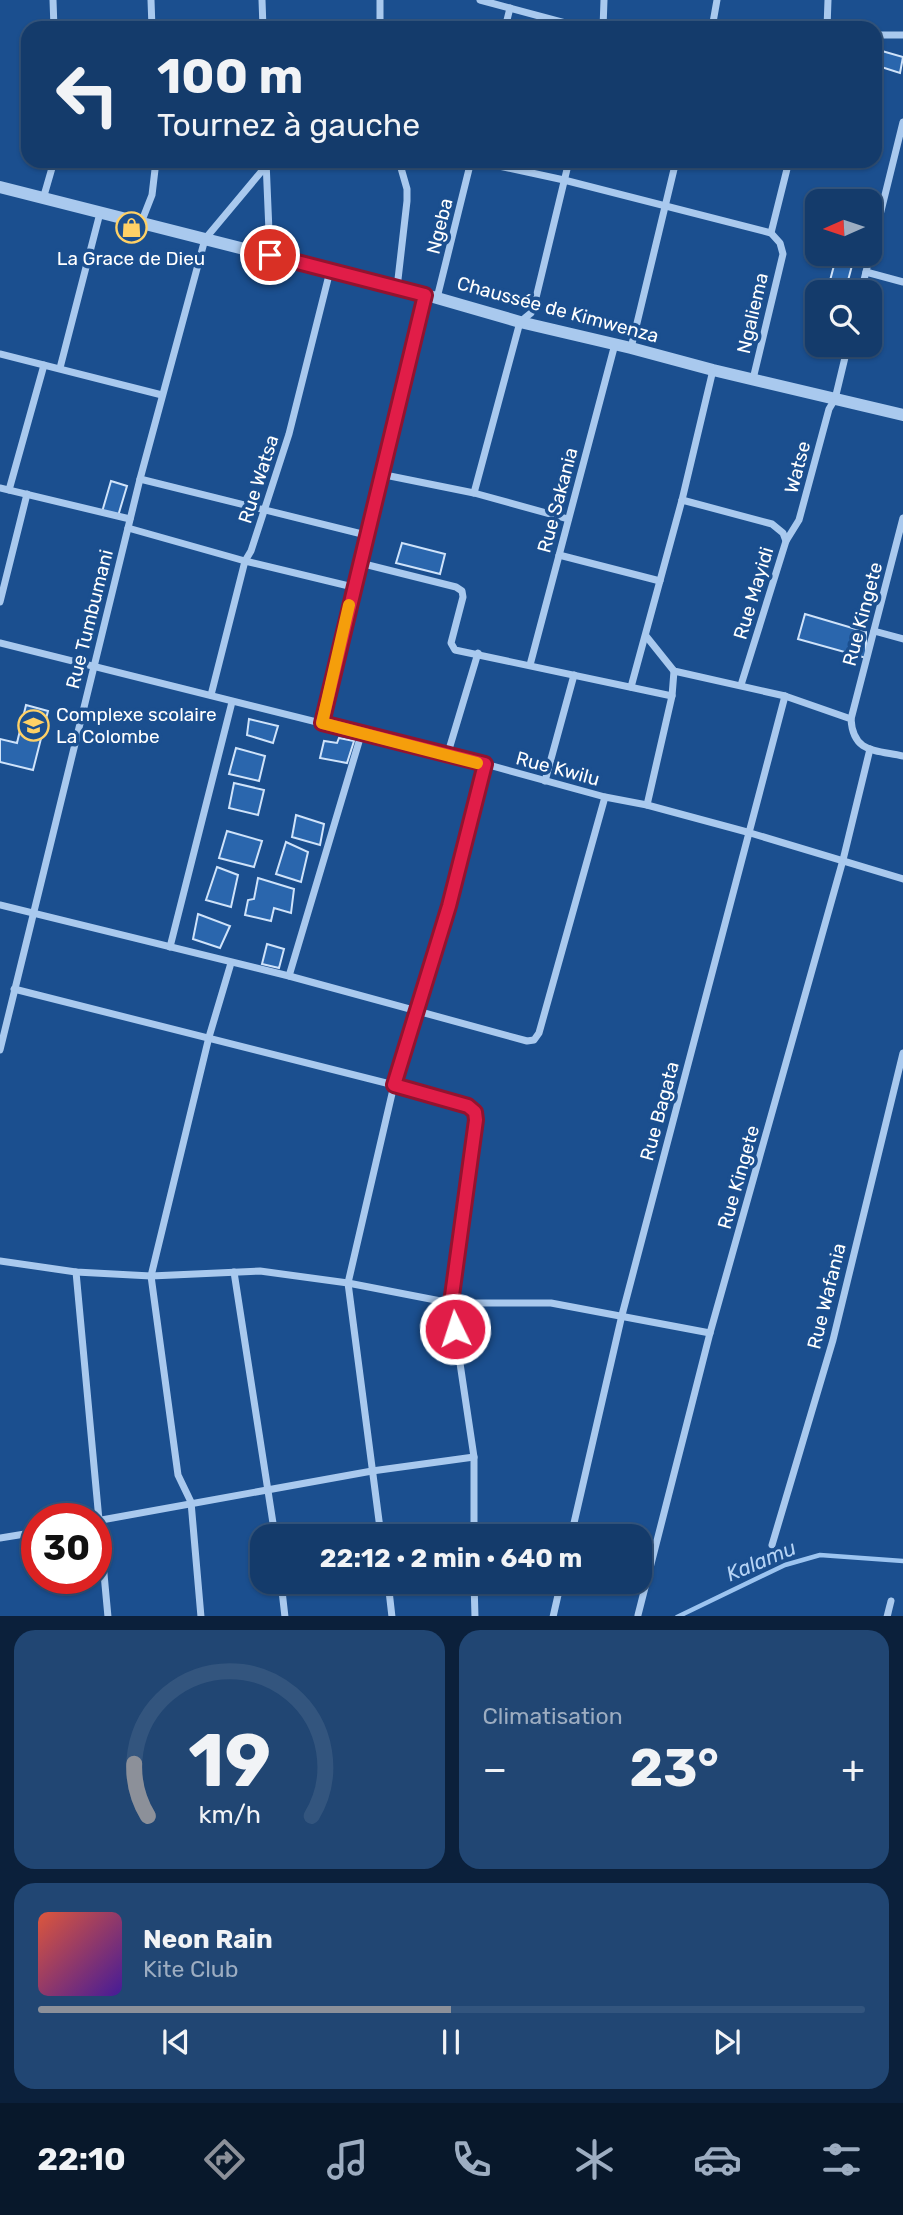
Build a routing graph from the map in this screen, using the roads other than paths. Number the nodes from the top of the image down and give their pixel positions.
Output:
1 (53, 0) edge
2 (151, 0) edge
3 (262, 0) edge
4 (380, 0) edge
5 (480, 0) edge
6 (604, 0) edge
7 (717, 0) edge
8 (828, 0) edge
9 (507, 5) edge
10 (54, 21) edge
11 (152, 21) edge
12 (262, 21) edge
13 (380, 21) edge
14 (561, 21) edge
15 (603, 21) edge
16 (713, 21) edge
17 (827, 21) edge
18 (882, 35) edge
19 (903, 35) edge
20 (903, 122) edge
21 (893, 162) junction
22 (903, 164) edge
23 (52, 168) edge
24 (155, 168) edge
25 (263, 168) edge
26 (266, 168) edge
27 (401, 168) edge
28 (472, 168) edge
29 (507, 168) edge
30 (567, 168) edge
31 (674, 168) edge
32 (787, 168) edge
33 (564, 180) junction
34 (0, 187) edge
35 (43, 199) junction
36 (664, 206) junction
37 (100, 213) junction
38 (141, 223) junction
39 (771, 233) junction
40 (205, 239) junction
41 (270, 255) junction
42 (330, 271) junction
43 (866, 272) junction
44 (864, 280) edge
45 (903, 282) edge
46 (397, 288) junction
47 (431, 296) junction
48 (520, 321) junction
49 (615, 344) junction
50 (631, 348) junction
51 (0, 354) edge
52 (845, 357) edge
53 (44, 365) junction
54 (60, 368) junction
55 (713, 370) junction
56 (753, 379) junction
57 (162, 395) junction
58 (835, 399) junction
59 (903, 415) edge
60 (380, 474) junction
61 (140, 479) junction
62 (0, 488) edge
63 (9, 490) junction
64 (474, 493) junction
65 (27, 494) junction
66 (682, 500) junction
67 (265, 510) junction
68 (903, 518) edge
69 (130, 519) junction
70 (568, 519) junction
71 (128, 528) junction
72 (366, 535) junction
73 (786, 541) junction
74 (559, 555) junction
75 (245, 561) junction
76 (360, 563) junction
77 (660, 581) junction
78 (353, 587) junction
79 (0, 602) edge
80 (874, 631) junction
81 (646, 636) junction
82 (903, 639) edge
83 (0, 643) edge
84 (478, 653) junction
85 (530, 665) junction
86 (92, 667) junction
87 (674, 671) junction
88 (574, 675) junction
89 (741, 685) junction
90 (631, 687) junction
91 (211, 695) junction
92 (672, 696) junction
93 (785, 696) junction
94 (232, 702) junction
95 (851, 719) junction
96 (322, 723) junction
97 (361, 735) junction
98 (870, 749) junction
99 (447, 755) junction
100 (903, 756) edge
101 (485, 764) junction
102 (545, 781) junction
103 (606, 797) junction
104 (647, 805) junction
105 (747, 832) junction
106 (843, 860) junction
107 (903, 879) edge
108 (0, 905) edge
109 (35, 915) junction
110 (170, 947) junction
111 (231, 963) junction
112 (289, 976) junction
113 (14, 989) junction
114 (416, 1012) junction
115 (209, 1037) junction
116 (0, 1050) edge
117 (903, 1053) edge
118 (394, 1085) junction
119 (0, 1261) edge
120 (76, 1272) junction
121 (234, 1272) junction
122 (151, 1276) junction
123 (348, 1283) junction
124 (451, 1303) junction
125 (622, 1315) junction
126 (710, 1333) junction
127 (474, 1457) junction
128 (372, 1471) junction
129 (268, 1490) junction
130 (191, 1502) junction
131 (96, 1503) edge
132 (112, 1517) edge
133 (273, 1524) edge
134 (379, 1524) edge
135 (474, 1524) edge
136 (574, 1524) edge
137 (21, 1534) edge
138 (0, 1538) edge
139 (772, 1545) dead end
140 (106, 1594) edge
141 (282, 1594) edge
142 (389, 1594) edge
143 (474, 1594) edge
144 (558, 1594) edge
145 (891, 1601) dead end
146 (638, 1615) dead end
147 (108, 1616) edge
148 (201, 1616) edge
149 (285, 1616) edge
150 (392, 1616) edge
151 (475, 1616) edge
152 (553, 1616) edge
153 (887, 1616) edge

1 - 10 street
2 - 11 street
3 - 12 street
4 - 13 street
5 - 9 street
6 - 15 street
7 - 16 street
8 - 17 street
9 - 14 street
18 - 19 street
20 - 21 street
21 - 22 street
21 - 43 street
23 - 35 street
24 - 38 street
25 - 40 street
26 - 41 street
27 - 46 street
28 - 47 street, Ngeba
29 - 33 street
30 - 33 street
31 - 36 street
32 - 39 street
33 - 36 street
33 - 48 street
34 - 35 street, Chaussée de Kimwenza
35 - 37 street, Chaussée de Kimwenza
36 - 39 street
36 - 50 street
37 - 38 street, Chaussée de Kimwenza
37 - 54 street
38 - 40 street, Chaussée de Kimwenza
39 - 56 street, Ngaliema
40 - 41 street, Chaussée de Kimwenza
40 - 57 street, Rue Tumbumani
41 - 42 street, Chaussée de Kimwenza
42 - 46 street, Chaussée de Kimwenza
42 - 67 street, Rue Watsa
43 - 44 street
43 - 45 street
46 - 47 street, Chaussée de Kimwenza
47 - 48 street, Chaussée de Kimwenza
47 - 60 street, Ngeba
48 - 49 street, Chaussée de Kimwenza
48 - 64 street
49 - 50 street, Chaussée de Kimwenza
49 - 70 street, Rue Sakania
50 - 55 street, Chaussée de Kimwenza
51 - 53 street
52 - 58 street, Watse
53 - 54 street
53 - 63 street
54 - 57 street
55 - 56 street, Chaussée de Kimwenza
55 - 66 street
56 - 58 street, Chaussée de Kimwenza
57 - 61 street, Rue Tumbumani
58 - 59 street, Chaussée de Kimwenza
58 - 73 street, Watse
60 - 64 street
60 - 72 street, Ngeba
61 - 67 street
61 - 69 street, Rue Tumbumani
62 - 63 street
63 - 65 street
64 - 70 street
65 - 69 street
65 - 79 street
66 - 73 street, Rue Mayidi
66 - 77 street
67 - 72 street
67 - 75 street, Rue Watsa
68 - 80 street, Rue Kingete
69 - 71 street, Rue Tumbumani
70 - 74 street, Rue Sakania
71 - 75 street
71 - 86 street, Rue Tumbumani
72 - 76 street, Ngeba
73 - 89 street, Rue Mayidi
74 - 77 street
74 - 85 street, Rue Sakania
75 - 78 street
75 - 91 street, Rue Watsa
76 - 78 street, Ngeba
76 - 84 street
77 - 81 street
78 - 96 street, Ngeba
80 - 82 street
80 - 95 street, Rue Kingete
81 - 87 street
81 - 90 street
83 - 86 street, Rue Kwilu
84 - 85 street
84 - 99 street
85 - 88 street
86 - 91 street, Rue Kwilu
86 - 109 street, Rue Tumbumani
87 - 89 street
87 - 92 street
88 - 90 street
88 - 102 street
89 - 93 street
90 - 92 street
91 - 94 street, Rue Kwilu
92 - 104 street
93 - 95 street
93 - 105 street, Rue Bagata
94 - 96 street, Rue Kwilu
94 - 110 street
95 - 98 street
96 - 97 street, Rue Kwilu
97 - 99 street, Rue Kwilu
97 - 112 street
98 - 100 street
98 - 106 street, Rue Kingete
99 - 101 street, Rue Kwilu
101 - 102 street, Rue Kwilu
101 - 114 street
102 - 103 street, Rue Kwilu
103 - 104 street, Rue Kwilu
103 - 114 street
104 - 105 street, Rue Kwilu
105 - 106 street, Rue Kwilu
105 - 125 street, Rue Bagata
106 - 107 street, Rue Kwilu
106 - 126 street, Rue Kingete
108 - 109 street
109 - 110 street
109 - 113 street, Rue Tumbumani
110 - 111 street
111 - 112 street
111 - 115 street
112 - 114 street
113 - 115 street
113 - 116 street, Rue Tumbumani
114 - 118 street
115 - 118 street
115 - 122 street
117 - 139 street, Rue Wafania
118 - 123 street
118 - 124 street
119 - 120 street
120 - 122 street
120 - 131 street
121 - 122 street
121 - 123 street
121 - 129 street
122 - 130 street
123 - 124 street
123 - 128 street
124 - 125 street
124 - 127 street
125 - 126 street
125 - 136 street, Rue Bagata
126 - 146 street, Rue Kingete
127 - 128 street
127 - 135 street
128 - 129 street
128 - 134 street
129 - 130 street
129 - 133 street
130 - 132 street
130 - 148 street
137 - 138 street
140 - 147 street
141 - 149 street
142 - 150 street
143 - 151 street
144 - 152 street
145 - 153 street

